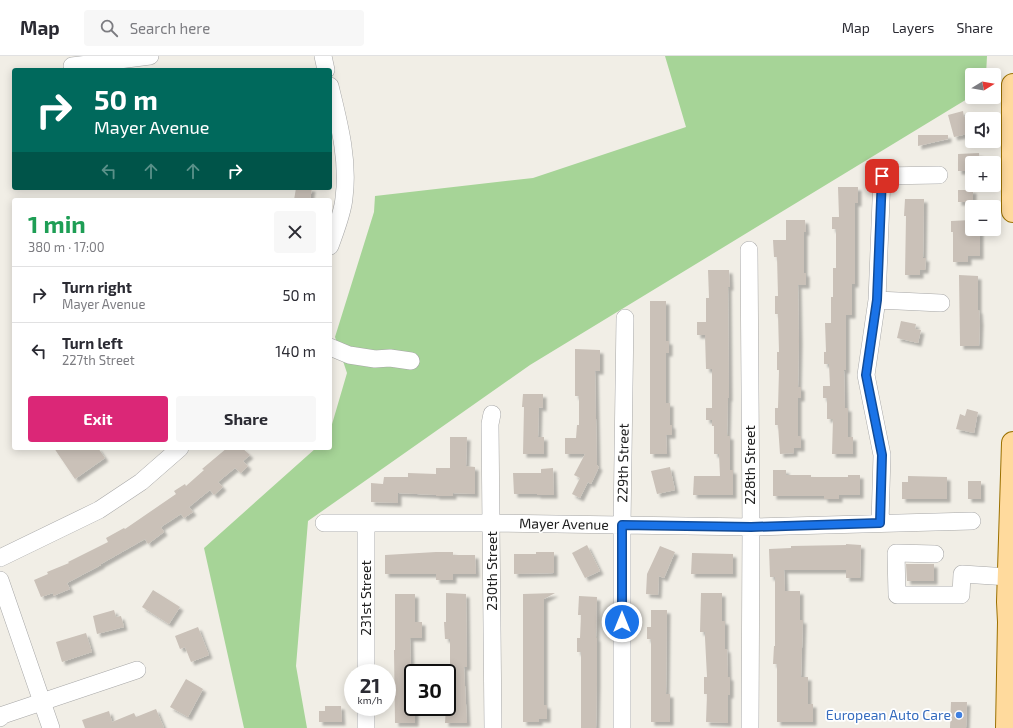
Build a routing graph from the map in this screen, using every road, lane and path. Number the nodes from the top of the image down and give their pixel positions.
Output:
1 (150, 56) edge
2 (323, 56) edge
3 (72, 66) dead end
4 (326, 68) edge
5 (1013, 85) edge
6 (332, 94) edge
7 (939, 175) dead end
8 (1013, 180) edge
9 (1013, 211) edge
10 (332, 239) edge
11 (749, 250) dead end
12 (877, 300) junction
13 (941, 303) dead end
14 (625, 318) dead end
15 (332, 348) edge
16 (411, 361) dead end
17 (492, 414) dead end
18 (1013, 443) edge
19 (178, 450) edge
20 (972, 522) dead end
21 (324, 523) dead end
22 (491, 523) junction
23 (880, 523) junction
24 (366, 524) junction
25 (622, 525) junction
26 (751, 527) junction
27 (935, 554) dead end
28 (0, 558) edge
29 (1008, 576) junction
30 (0, 580) edge
31 (1010, 602) edge
32 (366, 664) edge
33 (137, 670) dead end
34 (42, 701) junction
35 (366, 716) edge
36 (0, 718) edge
37 (1009, 727) edge
38 (51, 728) edge
39 (366, 728) edge
40 (493, 728) edge
41 (622, 728) edge
42 (750, 728) edge

1 - 3 street
2 - 4 street
5 - 8 main road
6 - 10 street
7 - 12 street
8 - 9 main road
11 - 26 street, 228th Street
12 - 13 street
12 - 23 street
14 - 25 street, 229th Street
15 - 16 street
17 - 22 street, 230th Street
18 - 29 main road
19 - 28 street
20 - 23 street, Mayer Avenue
21 - 24 street, Mayer Avenue
22 - 24 street, Mayer Avenue
22 - 25 street, Mayer Avenue
22 - 40 street, 230th Street
23 - 26 street, Mayer Avenue
24 - 32 street, 231st Street
25 - 26 street, Mayer Avenue
25 - 41 street, 229th Street
26 - 42 street, 228th Street
27 - 29 street
29 - 31 main road
30 - 34 street
31 - 37 main road
33 - 34 street
34 - 36 street
34 - 38 street
35 - 39 street

